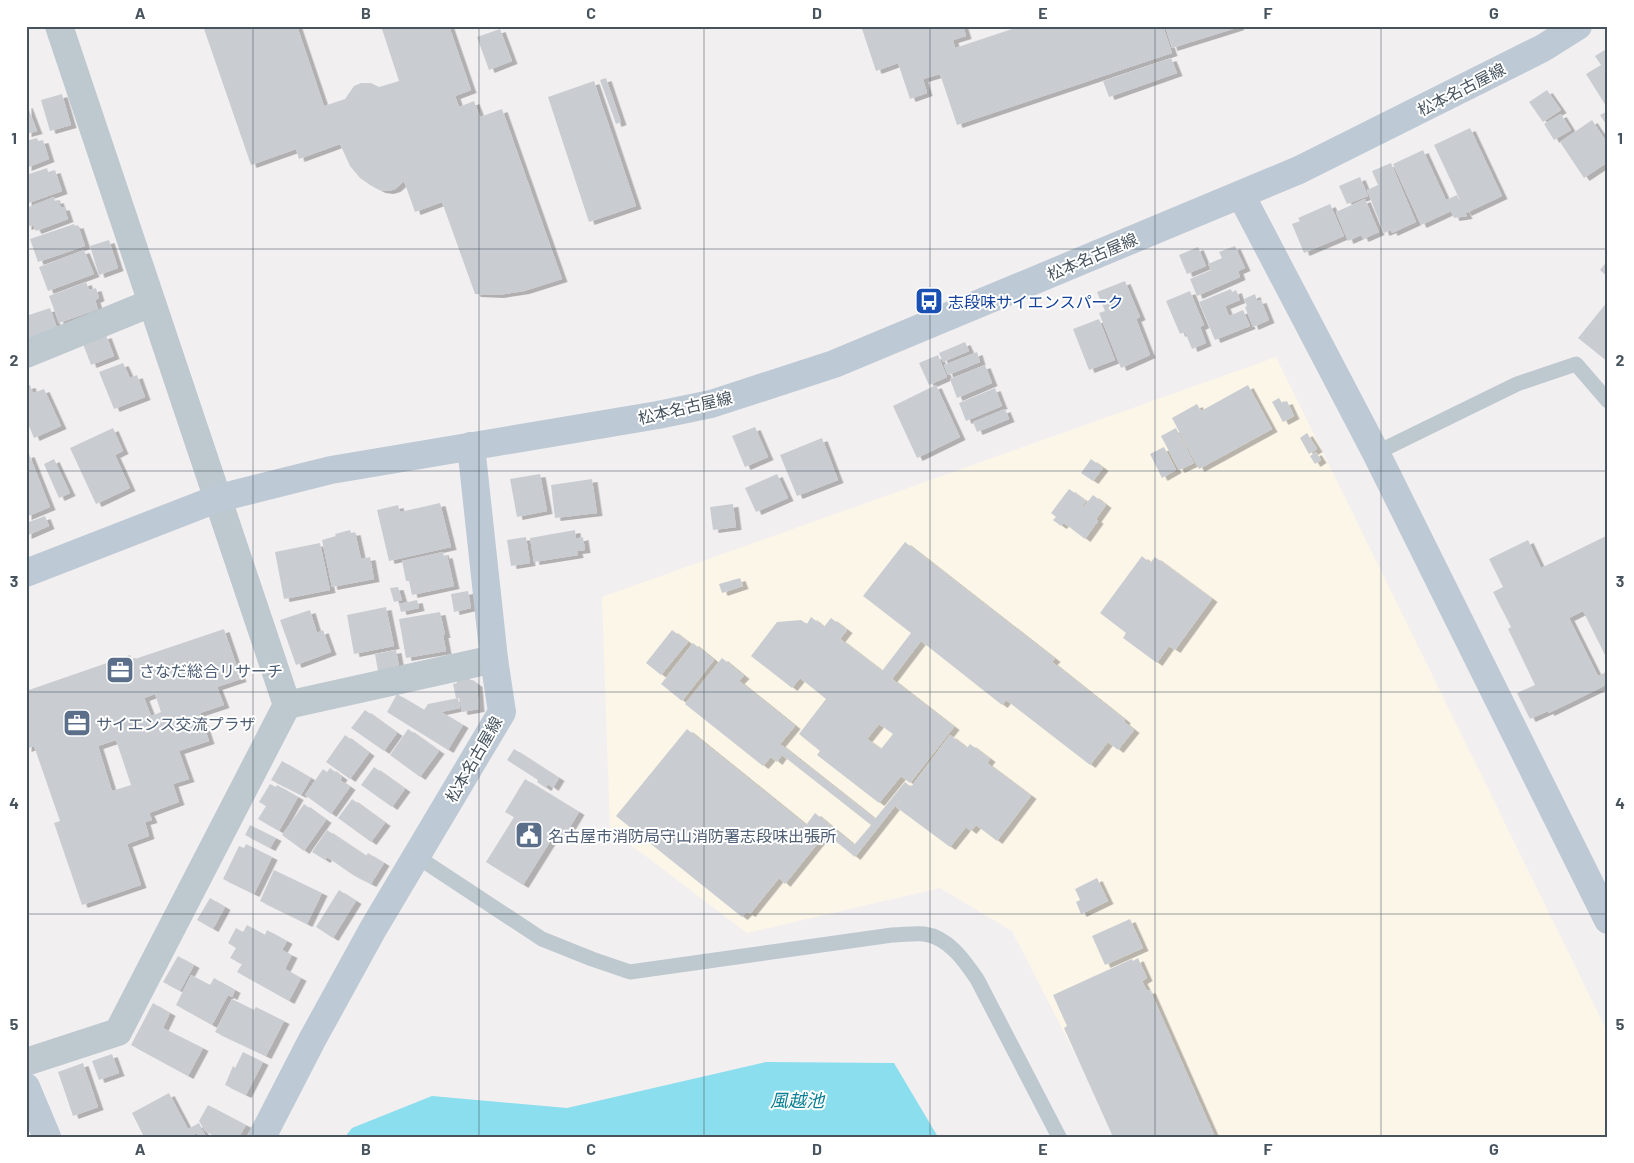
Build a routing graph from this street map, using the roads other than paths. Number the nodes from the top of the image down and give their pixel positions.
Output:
1 (59, 26) edge
2 (1578, 26) edge
3 (1241, 195) junction
4 (151, 303) junction
5 (26, 354) edge
6 (1608, 401) edge
7 (472, 446) junction
8 (1376, 453) junction
9 (219, 498) junction
10 (26, 572) edge
11 (494, 659) junction
12 (287, 705) junction
13 (416, 856) junction
14 (1608, 920) edge
15 (26, 1062) edge
16 (26, 1088) edge
17 (47, 1137) edge
18 (262, 1137) edge
19 (1059, 1137) edge

1 - 4 street
2 - 3 main road, 松本名古屋線
3 - 7 main road, 松本名古屋線
3 - 8 main road
4 - 5 street
4 - 9 street
6 - 8 lane
7 - 9 main road
7 - 11 main road, 松本名古屋線
8 - 14 main road
9 - 10 main road
9 - 12 street
11 - 12 street
11 - 13 main road, 松本名古屋線
12 - 15 street
13 - 18 main road, 松本名古屋線
13 - 19 lane
16 - 17 main road

